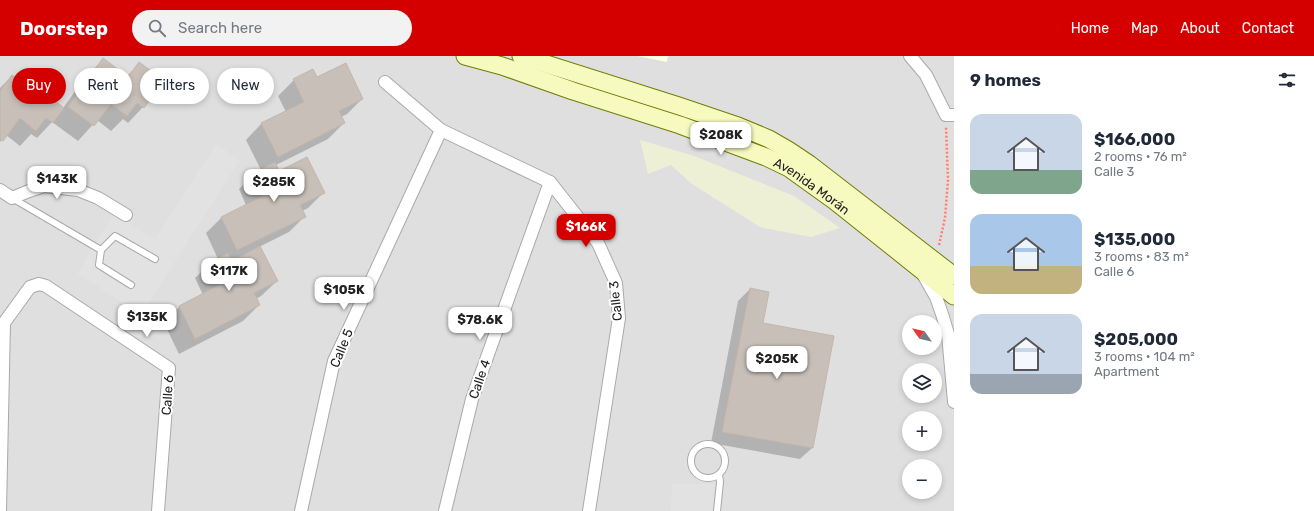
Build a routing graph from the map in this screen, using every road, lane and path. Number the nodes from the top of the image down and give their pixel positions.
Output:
1 (465, 56) edge
2 (521, 56) edge
3 (910, 56) edge
4 (385, 82) dead end
5 (950, 115) edge
6 (441, 130) junction
7 (550, 182) junction
8 (0, 190) edge
9 (12, 198) junction
10 (126, 215) dead end
11 (101, 250) junction
12 (155, 259) dead end
13 (935, 262) junction
14 (920, 269) junction
15 (954, 276) edge
16 (131, 285) dead end
17 (954, 296) edge
18 (2, 322) edge
19 (952, 361) edge
20 (954, 402) edge
21 (718, 475) junction
22 (0, 511) edge
23 (158, 511) edge
24 (301, 511) edge
25 (445, 511) edge
26 (589, 511) edge
27 (717, 511) edge

1 - 14 main road, Avenida Morán
2 - 13 main road, Avenida Morán
3 - 5 street
4 - 6 street, Calle 3
5 - 13 path
6 - 7 street, Calle 3
6 - 24 street, Calle 5
7 - 25 street, Calle 4
7 - 26 street, Calle 3
8 - 9 street
9 - 10 street
9 - 11 lane
11 - 12 lane
11 - 16 lane
13 - 15 main road, Avenida Morán
14 - 17 main road, Avenida Morán
14 - 19 street
18 - 22 street
18 - 23 street, Calle 6
19 - 20 street
21 - 21 lane
21 - 27 lane

